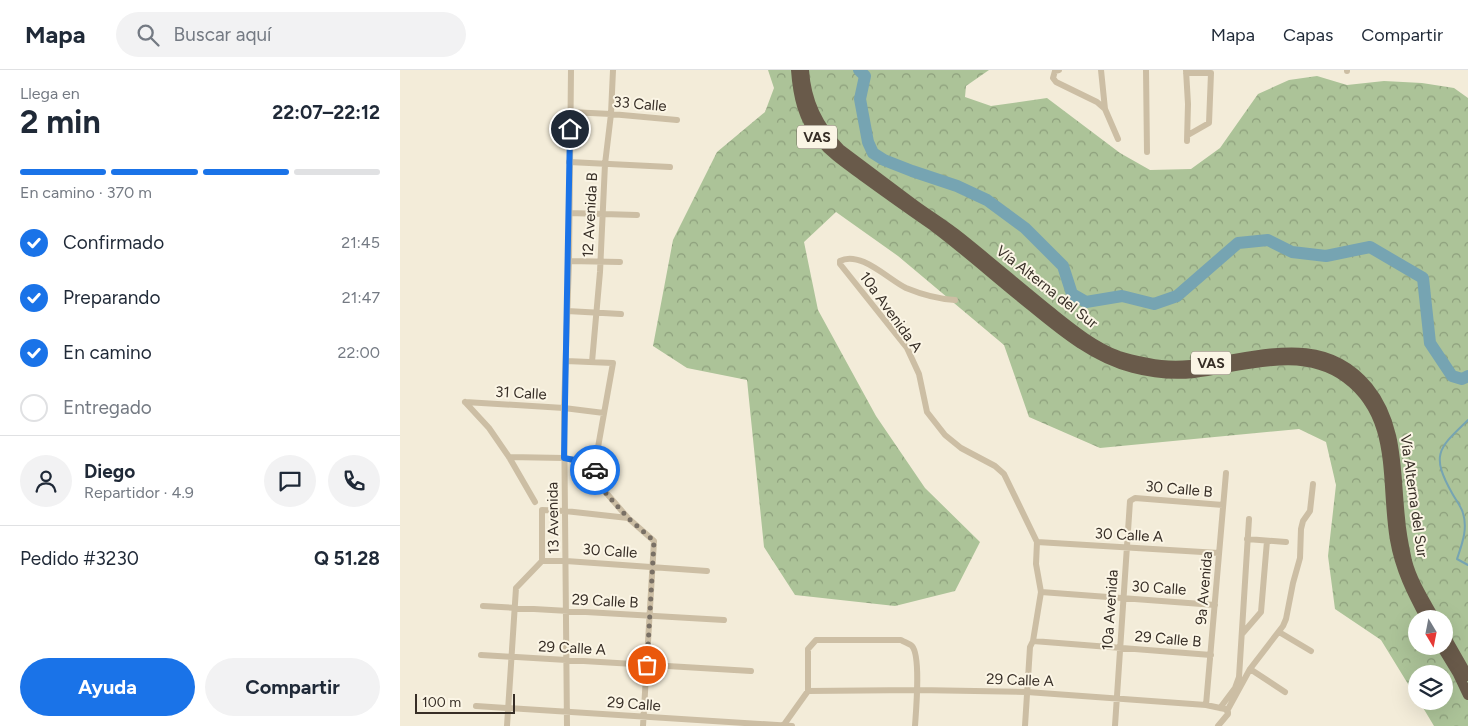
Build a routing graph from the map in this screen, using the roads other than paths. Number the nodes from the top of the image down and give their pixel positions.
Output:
1 (570, 70) edge
2 (613, 70) edge
3 (796, 70) edge
4 (804, 70) edge
5 (1057, 70) edge
6 (1101, 70) edge
7 (1146, 70) edge
8 (1186, 71) edge
9 (801, 84) junction
10 (1105, 110) junction
11 (570, 112) junction
12 (611, 114) junction
13 (677, 120) dead end
14 (1118, 138) dead end
15 (1146, 152) dead end
16 (569, 162) junction
17 (605, 164) junction
18 (670, 167) dead end
19 (569, 213) junction
20 (602, 214) junction
21 (637, 215) dead end
22 (569, 261) junction
23 (600, 262) junction
24 (620, 262) dead end
25 (955, 300) dead end
26 (567, 311) junction
27 (596, 312) junction
28 (621, 314) dead end
29 (566, 361) junction
30 (592, 362) junction
31 (564, 408) junction
32 (604, 413) junction
33 (509, 457) junction
34 (564, 458) junction
35 (595, 464) junction
36 (1226, 473) dead end
37 (1313, 484) dead end
38 (1133, 498) joint
39 (535, 502) dead end
40 (1223, 505) junction
41 (565, 511) junction
42 (628, 518) junction
43 (1249, 519) dead end
44 (1247, 539) junction
45 (1267, 541) junction
46 (1037, 542) junction
47 (1286, 542) dead end
48 (1127, 547) junction
49 (1219, 552) junction
50 (542, 561) junction
51 (566, 561) junction
52 (1404, 565) junction
53 (653, 567) junction
54 (707, 571) dead end
55 (1042, 592) junction
56 (1123, 598) junction
57 (1214, 605) junction
58 (484, 606) dead end
59 (514, 608) junction
60 (1421, 610) edge
61 (1430, 610) edge
62 (565, 611) junction
63 (650, 616) junction
64 (724, 620) dead end
65 (1278, 632) junction
66 (1242, 634) junction
67 (1034, 641) junction
68 (1120, 648) junction
69 (1453, 650) edge
70 (1311, 651) dead end
71 (481, 655) dead end
72 (1211, 655) junction
73 (1446, 655) edge
74 (511, 657) junction
75 (566, 660) junction
76 (647, 665) junction
77 (1250, 669) junction
78 (751, 671) dead end
79 (1468, 676) edge
80 (917, 690) junction
81 (808, 691) junction
82 (1027, 692) junction
83 (1285, 692) dead end
84 (1468, 695) edge
85 (1116, 698) junction
86 (1206, 704) junction
87 (476, 706) dead end
88 (508, 708) junction
89 (1220, 708) junction
90 (1227, 711) junction
91 (567, 712) junction
92 (644, 717) junction
93 (507, 726) edge
94 (567, 726) edge
95 (643, 726) edge
96 (784, 726) edge
97 (792, 726) edge
98 (915, 726) edge
99 (1025, 726) edge
100 (1114, 726) edge
101 (1218, 726) edge

1 - 11 street, 13 Avenida
2 - 12 street, 12 Avenida B
3 - 9 highway, Vía Alterna del Sur / VAS
4 - 9 highway, Vía Alterna del Sur / VAS
5 - 10 street
6 - 10 street
7 - 15 street
8 - 8 street
9 - 52 highway, Vía Alterna del Sur / VAS
10 - 14 street
11 - 12 street, 33 Calle
11 - 16 street, 13 Avenida
12 - 13 street, 33 Calle
12 - 17 street, 12 Avenida B
16 - 17 street
16 - 19 street, 13 Avenida
17 - 18 street
17 - 20 street, 12 Avenida B
19 - 20 street
19 - 22 street, 13 Avenida
20 - 21 street
20 - 23 street, 12 Avenida B
22 - 23 street
22 - 26 street, 13 Avenida
23 - 24 street
23 - 27 street, 12 Avenida B
25 - 46 street, 10a Avenida A
26 - 27 street
26 - 29 street, 13 Avenida
27 - 28 street
27 - 30 street, 12 Avenida B
29 - 30 street
29 - 31 street, 13 Avenida
30 - 32 street
31 - 32 street, 31 Calle
31 - 33 street, 31 Calle
31 - 34 street, 13 Avenida
32 - 35 street
33 - 34 street
33 - 39 street
34 - 35 street
34 - 41 street, 13 Avenida
35 - 42 street
36 - 40 street, 9a Avenida
37 - 65 street
38 - 40 street, 30 Calle B
38 - 48 street, 10a Avenida
40 - 49 street, 9a Avenida
41 - 42 street
41 - 50 street
41 - 51 street, 13 Avenida
42 - 53 street
43 - 44 street
44 - 45 street
44 - 66 street
45 - 47 street
45 - 66 street
46 - 48 street, 30 Calle A
46 - 55 street, 10a Avenida A
48 - 49 street, 30 Calle A
48 - 56 street, 10a Avenida
49 - 57 street, 9a Avenida
50 - 51 street, 30 Calle
50 - 59 street
51 - 53 street, 30 Calle
51 - 62 street, 13 Avenida
52 - 60 highway, Vía Alterna del Sur / VAS
52 - 61 highway, Vía Alterna del Sur / VAS
53 - 54 street, 30 Calle
53 - 63 street
55 - 56 street, 30 Calle
55 - 67 street, 10a Avenida A
56 - 57 street, 30 Calle
56 - 68 street, 10a Avenida
57 - 72 street, 9a Avenida
58 - 59 street, 29 Calle B
59 - 62 street, 29 Calle B
59 - 74 street
62 - 63 street, 29 Calle B
62 - 75 street, 13 Avenida
63 - 64 street, 29 Calle B
63 - 76 street
65 - 70 street
65 - 77 street
66 - 89 street
67 - 68 street, 29 Calle B
67 - 82 street, 10a Avenida A
68 - 72 street, 29 Calle B
68 - 85 street, 10a Avenida
69 - 79 highway
71 - 74 street, 29 Calle A
72 - 86 street, 9a Avenida
73 - 84 highway
74 - 75 street, 29 Calle A
74 - 88 street
75 - 76 street, 29 Calle A
75 - 91 street, 13 Avenida
76 - 78 street, 29 Calle A
76 - 92 street
77 - 83 street
77 - 90 street
80 - 81 street, 29 Calle A
80 - 81 street
80 - 82 street, 29 Calle A
80 - 98 street
81 - 96 street
82 - 85 street, 29 Calle A
82 - 99 street, 10a Avenida A
85 - 86 street, 29 Calle A
85 - 100 street, 10a Avenida
86 - 89 street, 29 Calle A
87 - 88 street, 29 Calle
88 - 91 street, 29 Calle
88 - 93 street
89 - 90 street, 29 Calle A
90 - 101 street
91 - 92 street, 29 Calle
91 - 94 street, 13 Avenida
92 - 95 street
92 - 96 street, 29 Calle
96 - 97 street, 29 Calle

